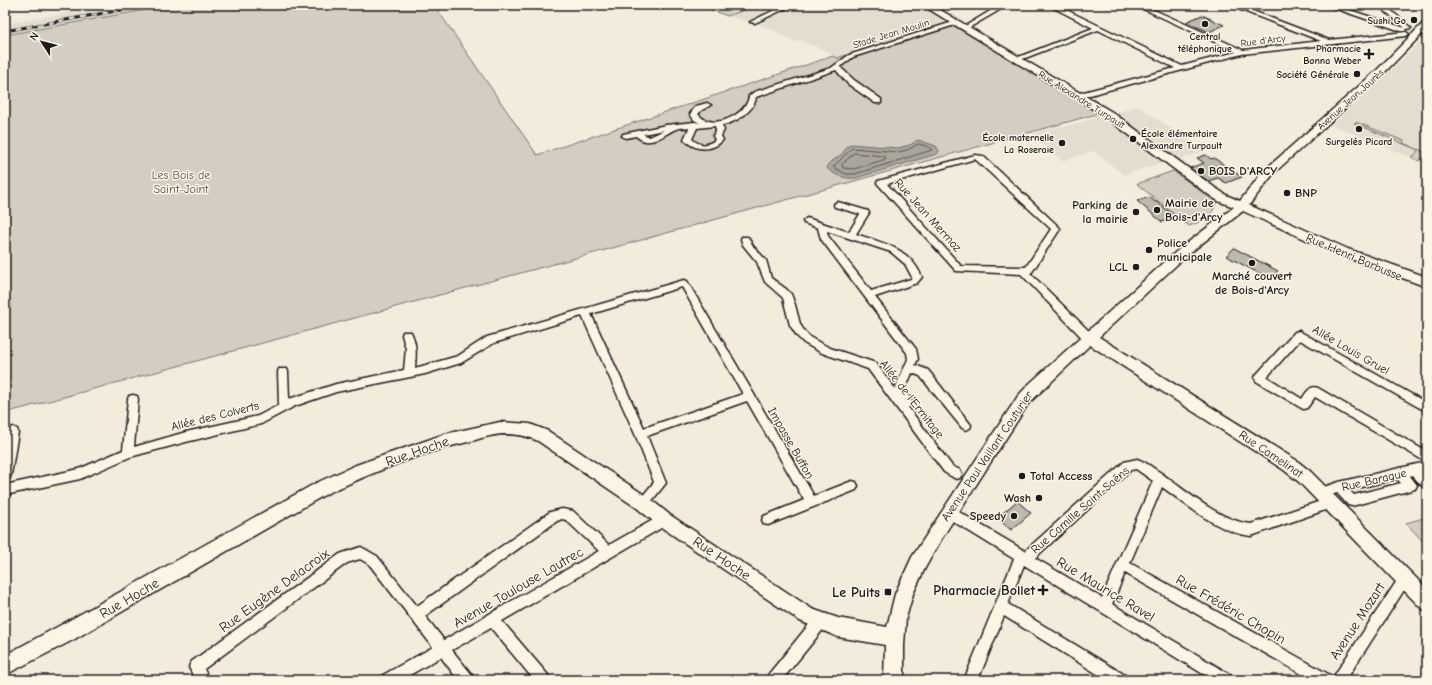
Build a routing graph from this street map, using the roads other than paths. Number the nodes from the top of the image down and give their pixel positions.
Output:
1 (790, 5) edge
2 (926, 5) edge
3 (1005, 5) edge
4 (1052, 5) edge
5 (1138, 5) edge
6 (1231, 5) edge
7 (1328, 5) edge
8 (1380, 5) edge
9 (753, 22) dead end
10 (956, 23) junction
11 (965, 28) junction
12 (1098, 28) junction
13 (1413, 31) edge
14 (1328, 42) junction
15 (1242, 52) junction
16 (1018, 59) junction
17 (836, 67) junction
18 (1180, 68) junction
19 (1079, 96) junction
20 (878, 101) dead end
21 (707, 105) dead end
22 (695, 124) junction
23 (709, 124) junction
24 (718, 124) junction
25 (626, 136) dead end
26 (1237, 204) junction
27 (838, 205) dead end
28 (807, 221) dead end
29 (1283, 224) junction
30 (822, 226) junction
31 (851, 236) junction
32 (745, 239) dead end
33 (1024, 271) junction
34 (1427, 282) edge
35 (1427, 286) edge
36 (869, 295) junction
37 (585, 312) junction
38 (407, 335) dead end
39 (1089, 338) junction
40 (909, 366) junction
41 (283, 372) dead end
42 (409, 374) junction
43 (749, 396) junction
44 (133, 400) dead end
45 (284, 406) junction
46 (1427, 408) edge
47 (966, 425) dead end
48 (13, 432) dead end
49 (640, 434) junction
50 (128, 453) junction
51 (1427, 458) edge
52 (1427, 467) edge
53 (1414, 470) junction
54 (956, 474) junction
55 (5, 475) edge
56 (1160, 479) junction
57 (970, 483) junction
58 (1427, 483) edge
59 (852, 486) dead end
60 (5, 490) edge
61 (1326, 498) junction
62 (811, 502) junction
63 (643, 503) junction
64 (950, 513) junction
65 (664, 520) junction
66 (768, 520) dead end
67 (609, 553) junction
68 (1023, 558) junction
69 (1122, 565) junction
70 (1404, 580) junction
71 (1427, 602) edge
72 (1104, 607) junction
73 (1001, 608) junction
74 (416, 614) junction
75 (493, 620) junction
76 (820, 622) junction
77 (896, 637) junction
78 (443, 648) junction
79 (5, 666) edge
80 (1211, 676) edge
81 (202, 680) edge
82 (388, 680) edge
83 (467, 680) edge
84 (543, 680) edge
85 (773, 680) edge
86 (894, 680) edge
87 (971, 680) edge
88 (1120, 680) edge
89 (1226, 680) edge
90 (1325, 680) edge
91 (1338, 680) edge

1 - 9 street
2 - 10 street, Rue Alexandre Turpault
3 - 11 street
4 - 12 street
5 - 15 street
6 - 14 street
7 - 13 street
8 - 13 street
10 - 11 street, Rue Alexandre Turpault
10 - 17 street, Stade Jean Moulin
11 - 16 street, Rue Alexandre Turpault
12 - 16 street
12 - 18 street
13 - 14 street, Rue d'Arcy
13 - 26 street, Avenue Jean Jaurès
14 - 15 street, Rue d'Arcy
15 - 18 street, Rue d'Arcy
16 - 19 street, Rue Alexandre Turpault
17 - 20 street
17 - 24 street, Stade Jean Moulin
18 - 19 street, Rue d'Arcy
19 - 26 street, Rue Alexandre Turpault
21 - 23 street
22 - 23 street, Stade Jean Moulin
22 - 24 street
22 - 25 street, Stade Jean Moulin
23 - 24 street, Stade Jean Moulin
26 - 29 street, Rue Henri Barbusse
26 - 39 street, Avenue Paul Vaillant Couturier
27 - 31 street
28 - 30 street
29 - 34 street, Rue Henri Barbusse
29 - 35 street, Rue Henri Barbusse
30 - 31 street
30 - 36 street
31 - 36 street
32 - 54 street, Allée de l'Ermitage
33 - 33 street, Rue Jean Mermoz
33 - 39 street
36 - 40 street
37 - 42 street, Allée des Colverts
37 - 43 street, Impasse Buffon
37 - 49 street
38 - 42 street
39 - 57 street, Avenue Paul Vaillant Couturier
39 - 61 street, Rue Camelinat
40 - 47 street
40 - 54 street
41 - 45 street
42 - 45 street, Allée des Colverts
43 - 49 street
43 - 62 street, Impasse Buffon
44 - 50 street
45 - 50 street, Allée des Colverts
46 - 51 street, Allée Louis Gruel
48 - 55 street
49 - 63 street
50 - 60 street, Allée des Colverts
52 - 53 street, Rue Barague
53 - 58 street
53 - 61 street, Rue Barague
54 - 57 street, Allée de l'Ermitage
56 - 61 street, Rue Camille Saint-Saëns
56 - 68 street, Rue Camille Saint-Saëns
56 - 69 street
57 - 64 street, Avenue Paul Vaillant Couturier
59 - 62 street
61 - 70 street, Rue Camelinat
62 - 66 street
63 - 65 street, Rue Hoche
63 - 79 street, Rue Hoche
64 - 68 street, Rue Maurice Ravel
64 - 77 street, Avenue Paul Vaillant Couturier
65 - 67 street, Avenue Toulouse Lautrec
65 - 76 street, Rue Hoche
67 - 74 street
67 - 75 street, Avenue Toulouse Lautrec
68 - 72 street, Rue Maurice Ravel
68 - 73 street
69 - 72 street
69 - 90 street, Rue Frédéric Chopin
70 - 71 street, Rue Camelinat
70 - 91 street, Avenue Mozart
72 - 80 street, Rue Maurice Ravel
73 - 87 street
73 - 88 street
74 - 78 street, Rue Eugène Delacroix
74 - 81 street, Rue Eugène Delacroix
75 - 78 street, Avenue Toulouse Lautrec
75 - 84 street
76 - 77 street, Rue Hoche
76 - 85 street
77 - 86 street, Avenue Paul Vaillant Couturier
78 - 82 street, Avenue Toulouse Lautrec
78 - 83 street, Rue Eugène Delacroix
80 - 89 street, Rue Maurice Ravel

